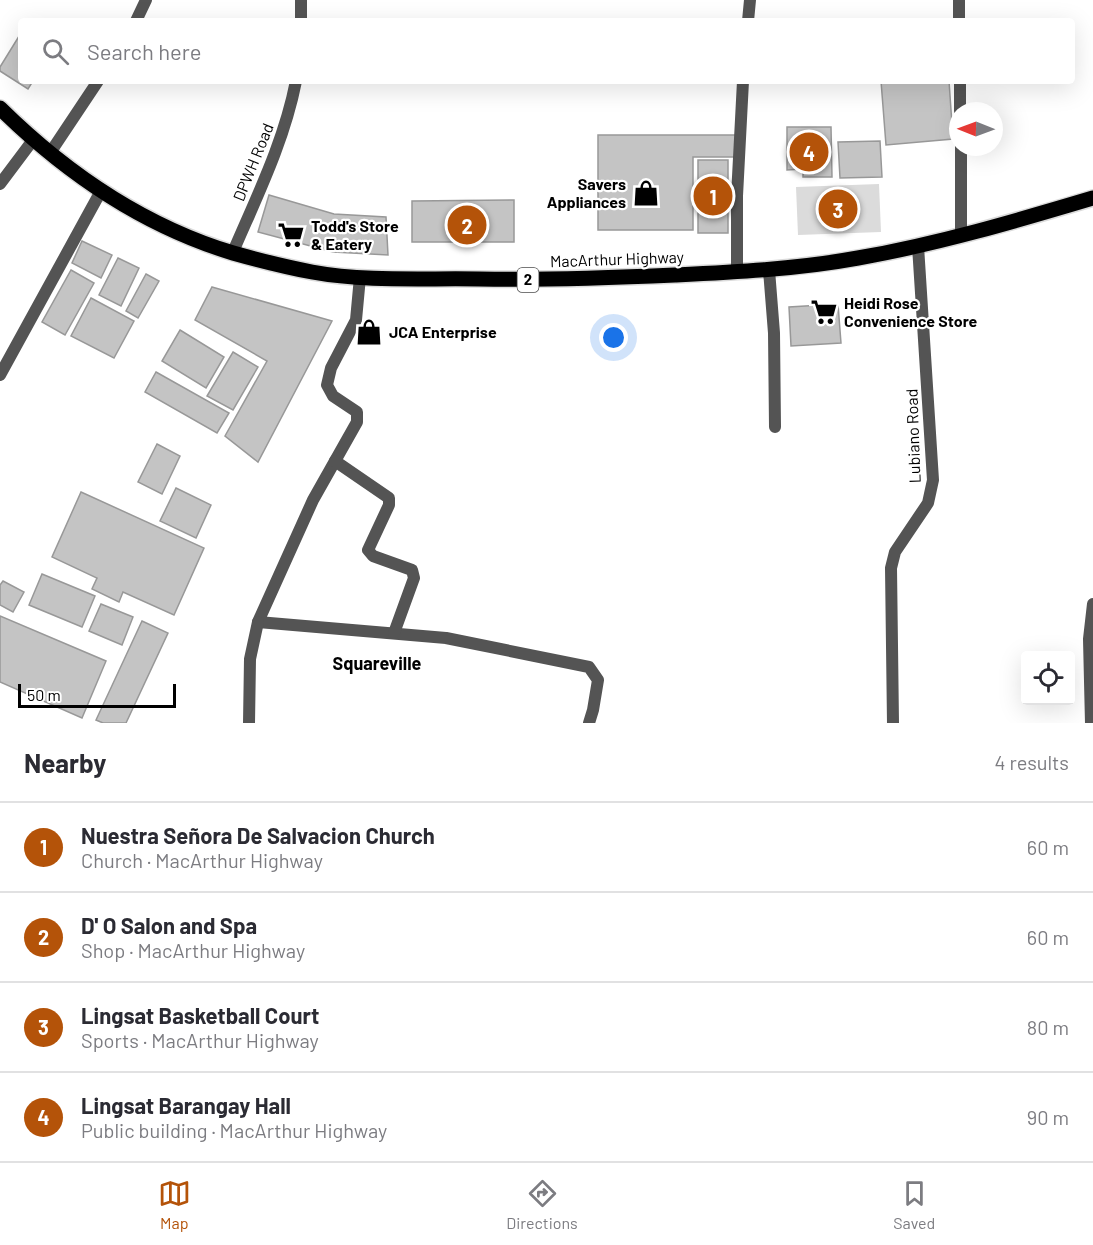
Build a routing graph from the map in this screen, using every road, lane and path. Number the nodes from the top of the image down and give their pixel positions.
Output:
1 (146, 0) edge
2 (301, 0) edge
3 (750, 0) edge
4 (959, 0) edge
5 (137, 18) edge
6 (301, 18) edge
7 (748, 18) edge
8 (959, 18) edge
9 (96, 84) edge
10 (295, 84) edge
11 (743, 84) edge
12 (960, 84) edge
13 (960, 102) edge
14 (0, 108) edge
15 (33, 140) junction
16 (50, 153) junction
17 (961, 156) edge
18 (0, 184) edge
19 (101, 191) junction
20 (1092, 202) edge
21 (962, 235) junction
22 (918, 246) junction
23 (232, 252) junction
24 (769, 270) junction
25 (737, 272) junction
26 (360, 277) junction
27 (0, 375) edge
28 (775, 427) dead end
29 (335, 461) junction
30 (1093, 604) edge
31 (258, 622) junction
32 (394, 633) junction
33 (249, 723) edge
34 (589, 723) edge
35 (893, 723) edge
36 (1091, 723) edge

1 - 5 street
2 - 6 street
3 - 7 street
4 - 8 street
9 - 16 street
10 - 23 street, DPWH Road
11 - 25 street
12 - 13 street
14 - 15 main road, MacArthur Highway / 2
15 - 16 main road, MacArthur Highway / 2
15 - 18 street
16 - 19 main road, MacArthur Highway / 2
17 - 21 street
19 - 23 main road, MacArthur Highway / 2
19 - 27 street
20 - 21 main road, MacArthur Highway / 2
21 - 22 main road, MacArthur Highway / 2
22 - 24 main road, MacArthur Highway / 2
22 - 35 street, Lubiano Road
23 - 26 main road, MacArthur Highway / 2
24 - 25 main road, MacArthur Highway / 2
24 - 28 street
25 - 26 main road, MacArthur Highway / 2
26 - 29 street
29 - 31 street
29 - 32 street
30 - 36 street
31 - 32 street
31 - 33 street
32 - 34 street

